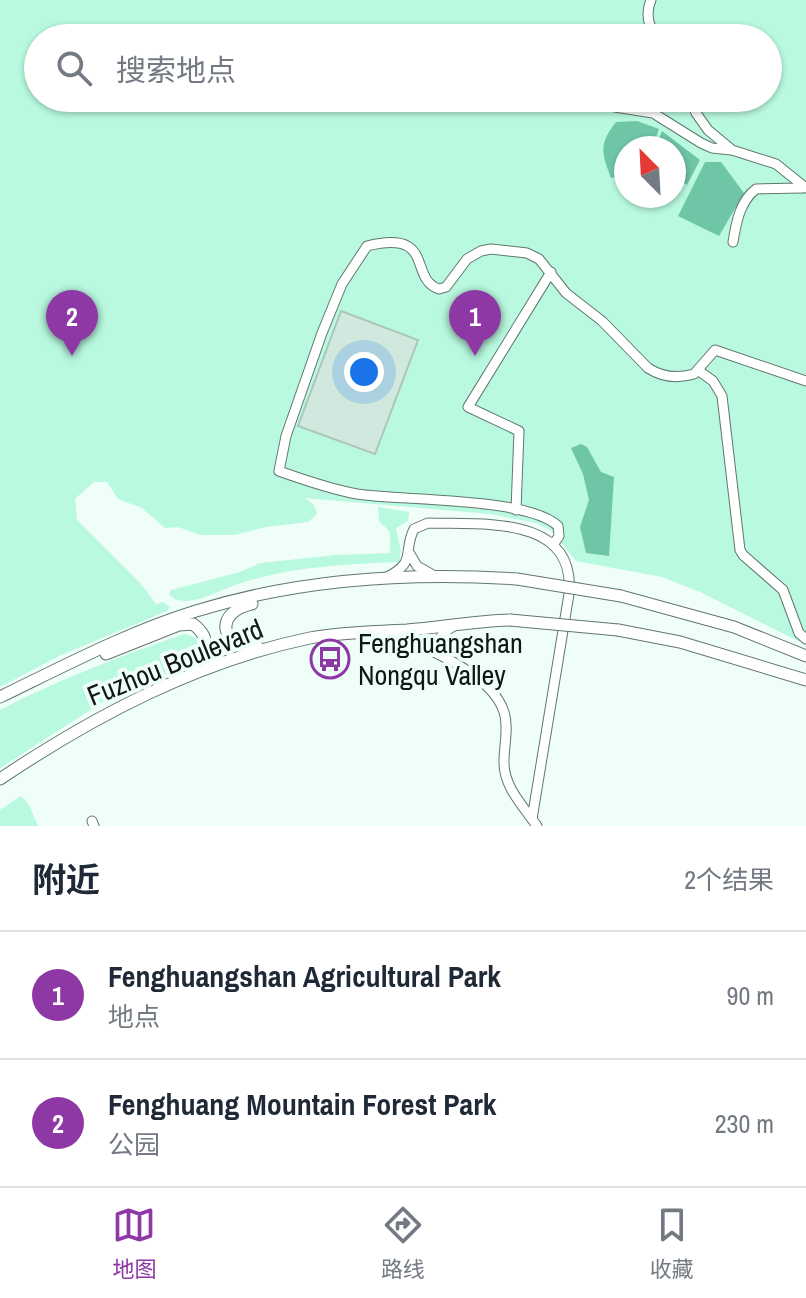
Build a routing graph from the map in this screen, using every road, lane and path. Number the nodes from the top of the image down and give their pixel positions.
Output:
1 (651, 0) edge
2 (649, 24) edge
3 (647, 112) edge
4 (696, 112) edge
5 (732, 150) junction
6 (805, 188) edge
7 (733, 242) dead end
8 (551, 272) junction
9 (699, 371) junction
10 (806, 381) edge
11 (516, 510) junction
12 (553, 545) junction
13 (410, 554) junction
14 (434, 576) junction
15 (384, 579) junction
16 (314, 586) junction
17 (459, 624) junction
18 (377, 631) junction
19 (806, 639) edge
20 (278, 646) junction
21 (438, 654) junction
22 (806, 656) edge
23 (50, 673) junction
24 (186, 678) junction
25 (806, 680) edge
26 (0, 697) edge
27 (0, 779) edge
28 (534, 823) edge

1 - 2 street
3 - 5 street
4 - 5 street
5 - 6 street
6 - 7 street
8 - 9 street
8 - 11 street
8 - 11 street
9 - 10 street
9 - 19 street
11 - 12 street
12 - 13 street
12 - 28 street
13 - 14 street
13 - 15 street
14 - 15 main road, Fuzhou Boulevard
14 - 22 main road, Fuzhou Boulevard, bridge
15 - 16 main road, Fuzhou Boulevard
16 - 20 main road
16 - 23 main road, Fuzhou Boulevard
17 - 18 main road, Fuzhou Boulevard
17 - 21 street
17 - 25 main road, Fuzhou Boulevard, bridge
18 - 20 main road, Fuzhou Boulevard
18 - 21 street
20 - 24 main road, Fuzhou Boulevard
21 - 28 street
23 - 24 main road
23 - 26 main road, Fuzhou Boulevard
24 - 27 main road, Fuzhou Boulevard

